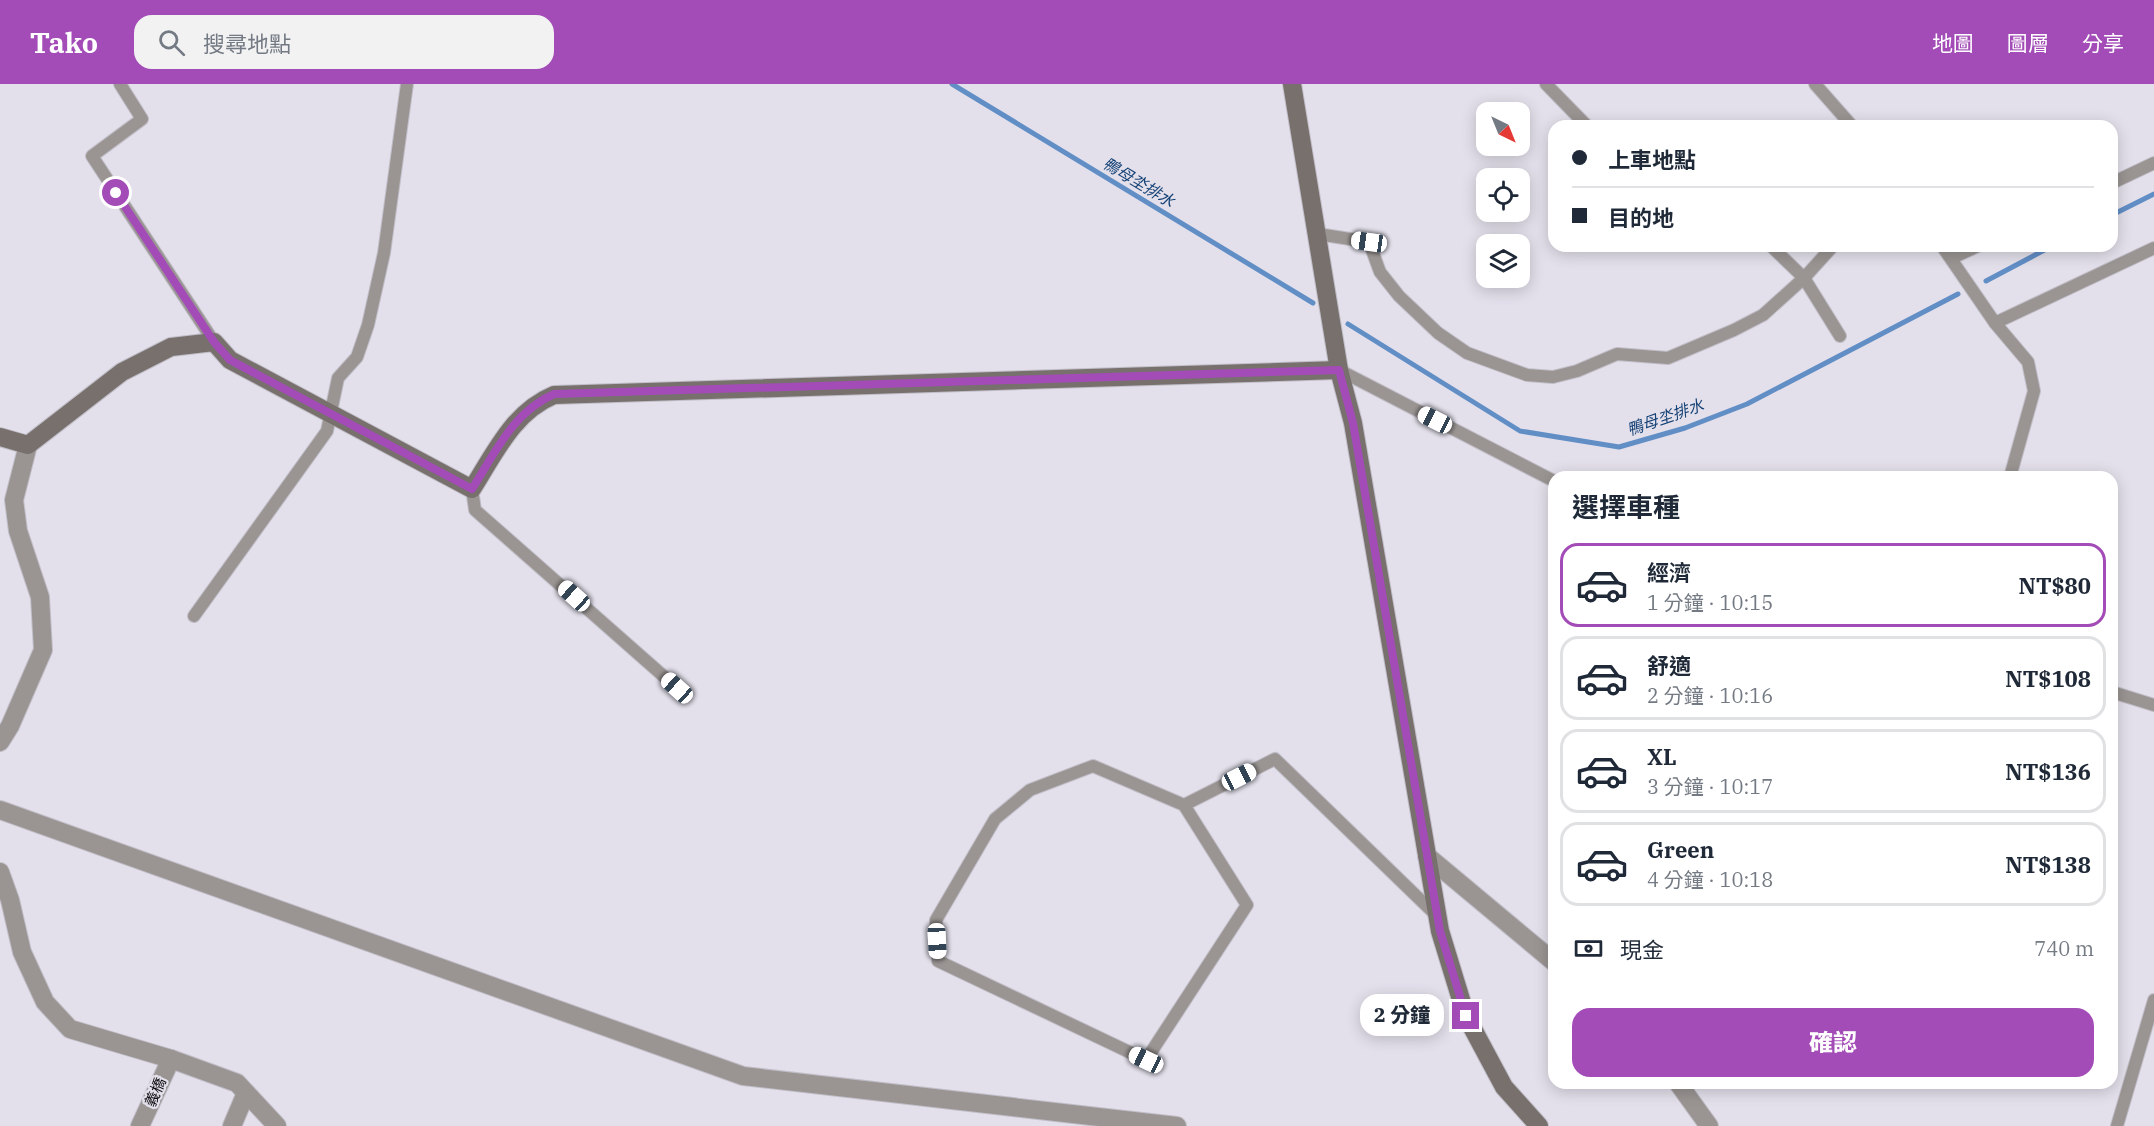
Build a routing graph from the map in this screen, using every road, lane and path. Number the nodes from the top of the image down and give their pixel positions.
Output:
1 (120, 84) edge
2 (407, 84) edge
3 (1292, 84) edge
4 (1546, 84) edge
5 (1815, 84) edge
6 (1581, 120) edge
7 (1847, 120) edge
8 (2154, 163) edge
9 (2118, 180) edge
10 (1318, 234) junction
11 (2154, 248) edge
12 (1778, 252) edge
13 (1828, 252) edge
14 (1947, 252) edge
15 (1964, 252) edge
16 (1952, 258) junction
17 (1804, 278) junction
18 (1995, 323) junction
19 (1840, 336) dead end
20 (214, 342) junction
21 (1339, 370) junction
22 (330, 412) junction
23 (0, 437) edge
24 (28, 445) junction
25 (2012, 471) edge
26 (1548, 478) edge
27 (472, 489) junction
28 (194, 616) dead end
29 (677, 688) dead end
30 (2118, 694) edge
31 (2154, 705) edge
32 (0, 742) edge
33 (1184, 805) junction
34 (0, 810) edge
35 (1426, 856) junction
36 (0, 872) edge
37 (1438, 916) junction
38 (1548, 957) edge
39 (2154, 1000) edge
40 (171, 1059) junction
41 (1682, 1089) edge
42 (246, 1093) junction
43 (140, 1126) edge
44 (232, 1126) edge
45 (277, 1126) edge
46 (1177, 1126) edge
47 (1539, 1126) edge
48 (1708, 1126) edge
49 (2117, 1126) edge

1 - 20 lane
2 - 22 lane
3 - 10 street
4 - 6 lane
5 - 7 lane
8 - 9 lane
10 - 17 lane
10 - 21 street
11 - 18 lane
12 - 17 lane
13 - 17 lane
14 - 16 lane
15 - 16 lane
16 - 18 lane
17 - 19 lane
18 - 25 lane
20 - 22 street
20 - 24 street
21 - 26 lane
21 - 27 street
21 - 35 street
22 - 27 street
22 - 28 lane
23 - 24 street
24 - 32 street
27 - 29 lane
30 - 31 lane
33 - 33 lane
33 - 37 lane
34 - 46 street
35 - 37 street
35 - 38 street
36 - 40 street
37 - 47 street
39 - 49 lane
40 - 42 street
40 - 43 street, 義橋
41 - 48 street
42 - 44 street
42 - 45 street

